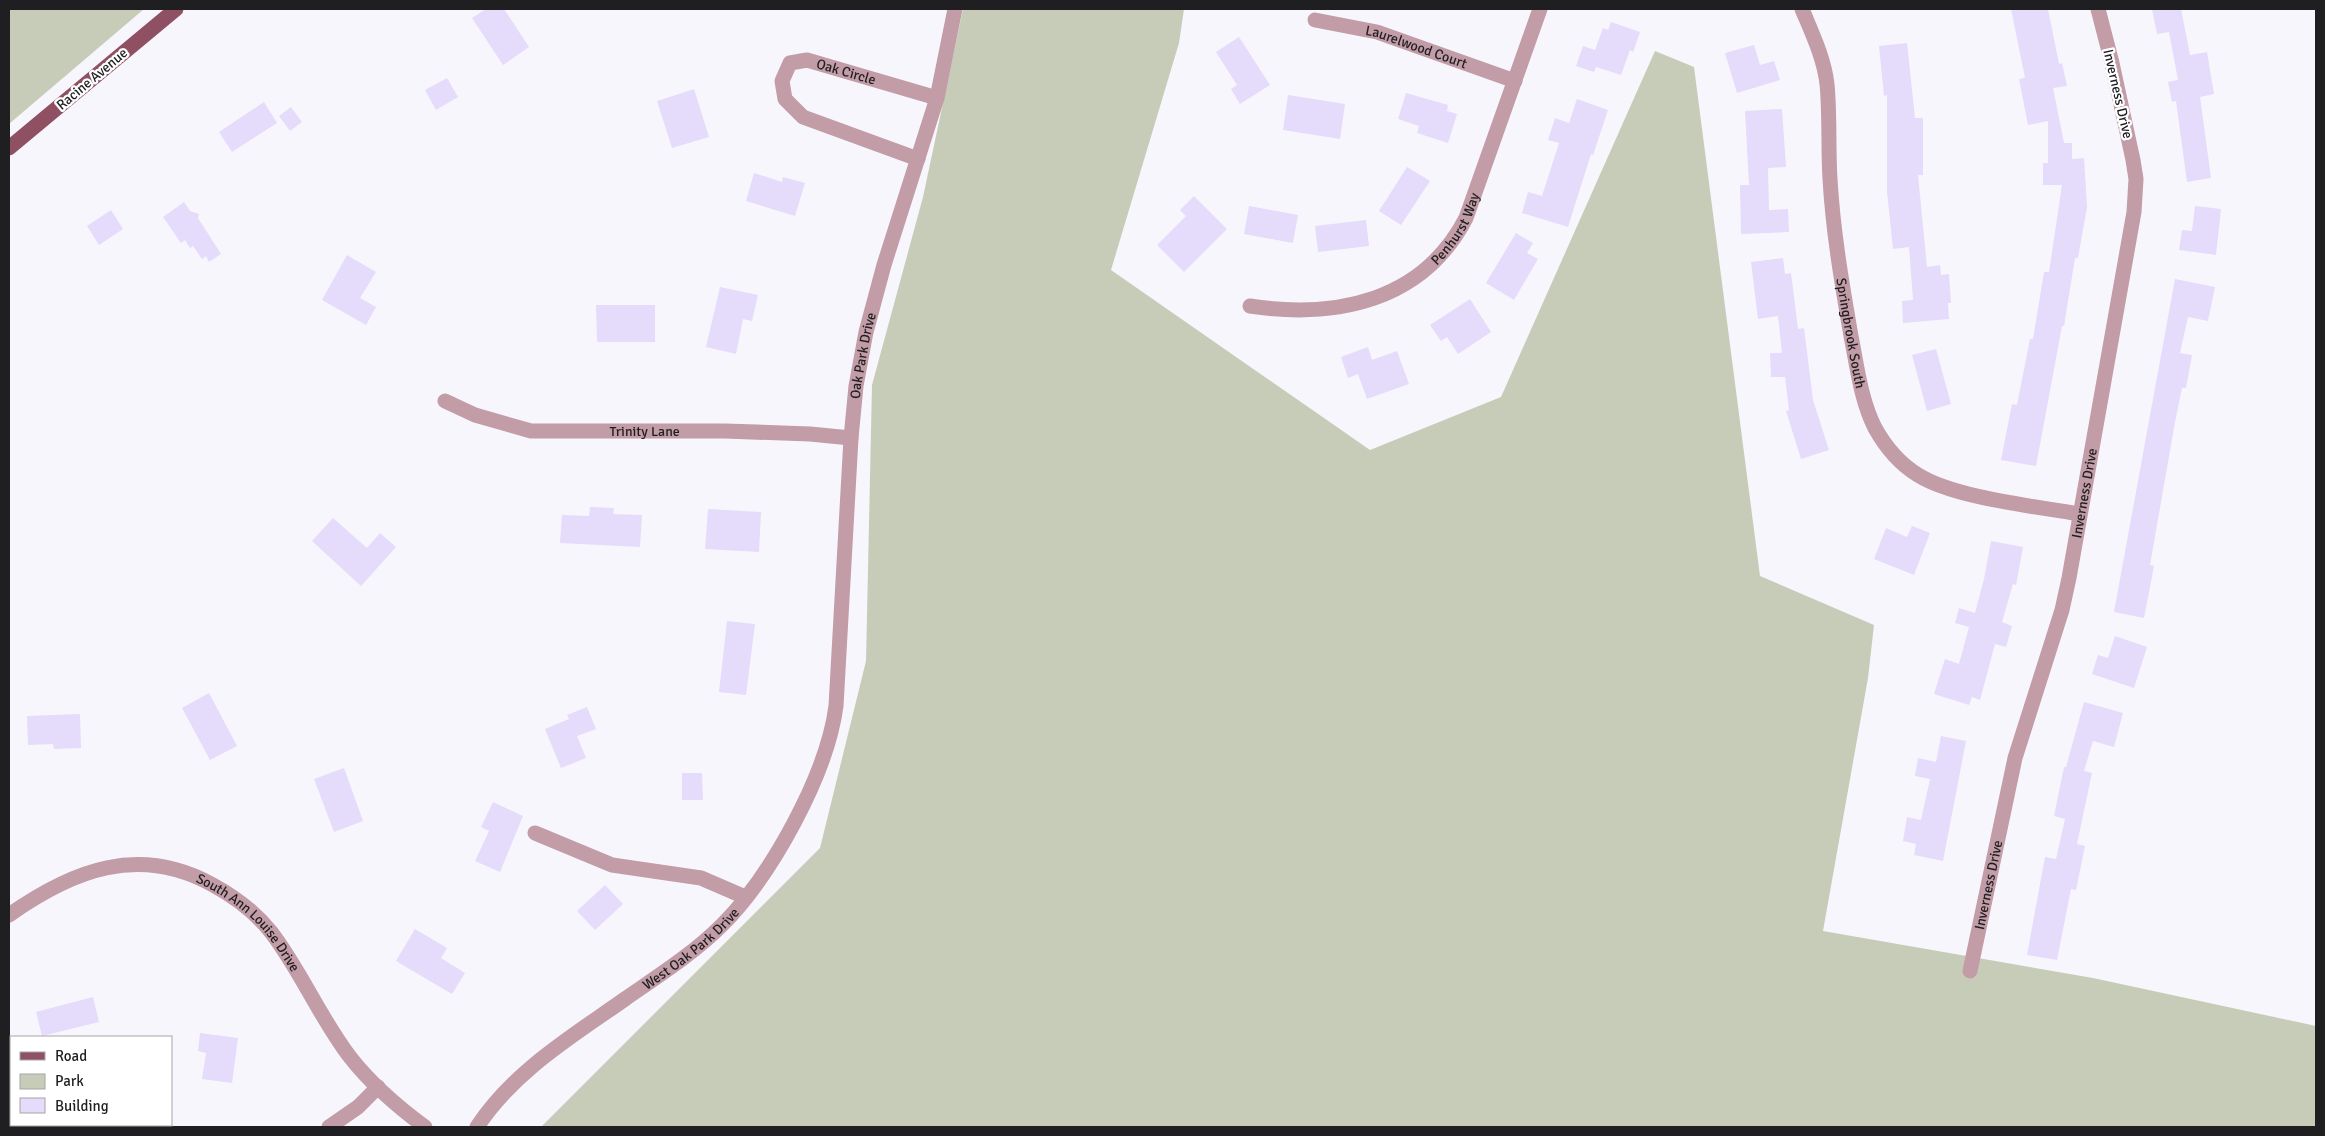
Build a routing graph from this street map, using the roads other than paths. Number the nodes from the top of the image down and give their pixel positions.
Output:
1 (176, 9) edge
2 (955, 9) edge
3 (1540, 9) edge
4 (1802, 9) edge
5 (2098, 9) edge
6 (1315, 20) dead end
7 (1515, 81) junction
8 (937, 98) junction
9 (9, 148) edge
10 (918, 158) junction
11 (1250, 306) dead end
12 (445, 401) dead end
13 (851, 438) junction
14 (2079, 514) junction
15 (835, 714) joint
16 (535, 833) dead end
17 (745, 897) junction
18 (9, 915) edge
19 (1970, 970) dead end
20 (378, 1087) junction
21 (329, 1127) edge
22 (425, 1127) edge
23 (477, 1127) edge

1 - 9 main road, Racine Avenue
2 - 8 street, Oak Park Drive
3 - 7 street, Penhurst Way
4 - 14 street, Springbrook South
5 - 14 street, Inverness Drive
6 - 7 street, Laurelwood Court
7 - 11 street, Penhurst Way
8 - 10 street, Oak Park Drive
8 - 10 street, Oak Circle
10 - 13 street, Oak Park Drive
12 - 13 street, Trinity Lane
13 - 15 street, Oak Park Drive
14 - 19 street, Inverness Drive
15 - 17 street, West Oak Park Drive
16 - 17 street
17 - 23 street, West Oak Park Drive
18 - 20 street, South Ann Louise Drive
20 - 21 street
20 - 22 street, South Ann Louise Drive

